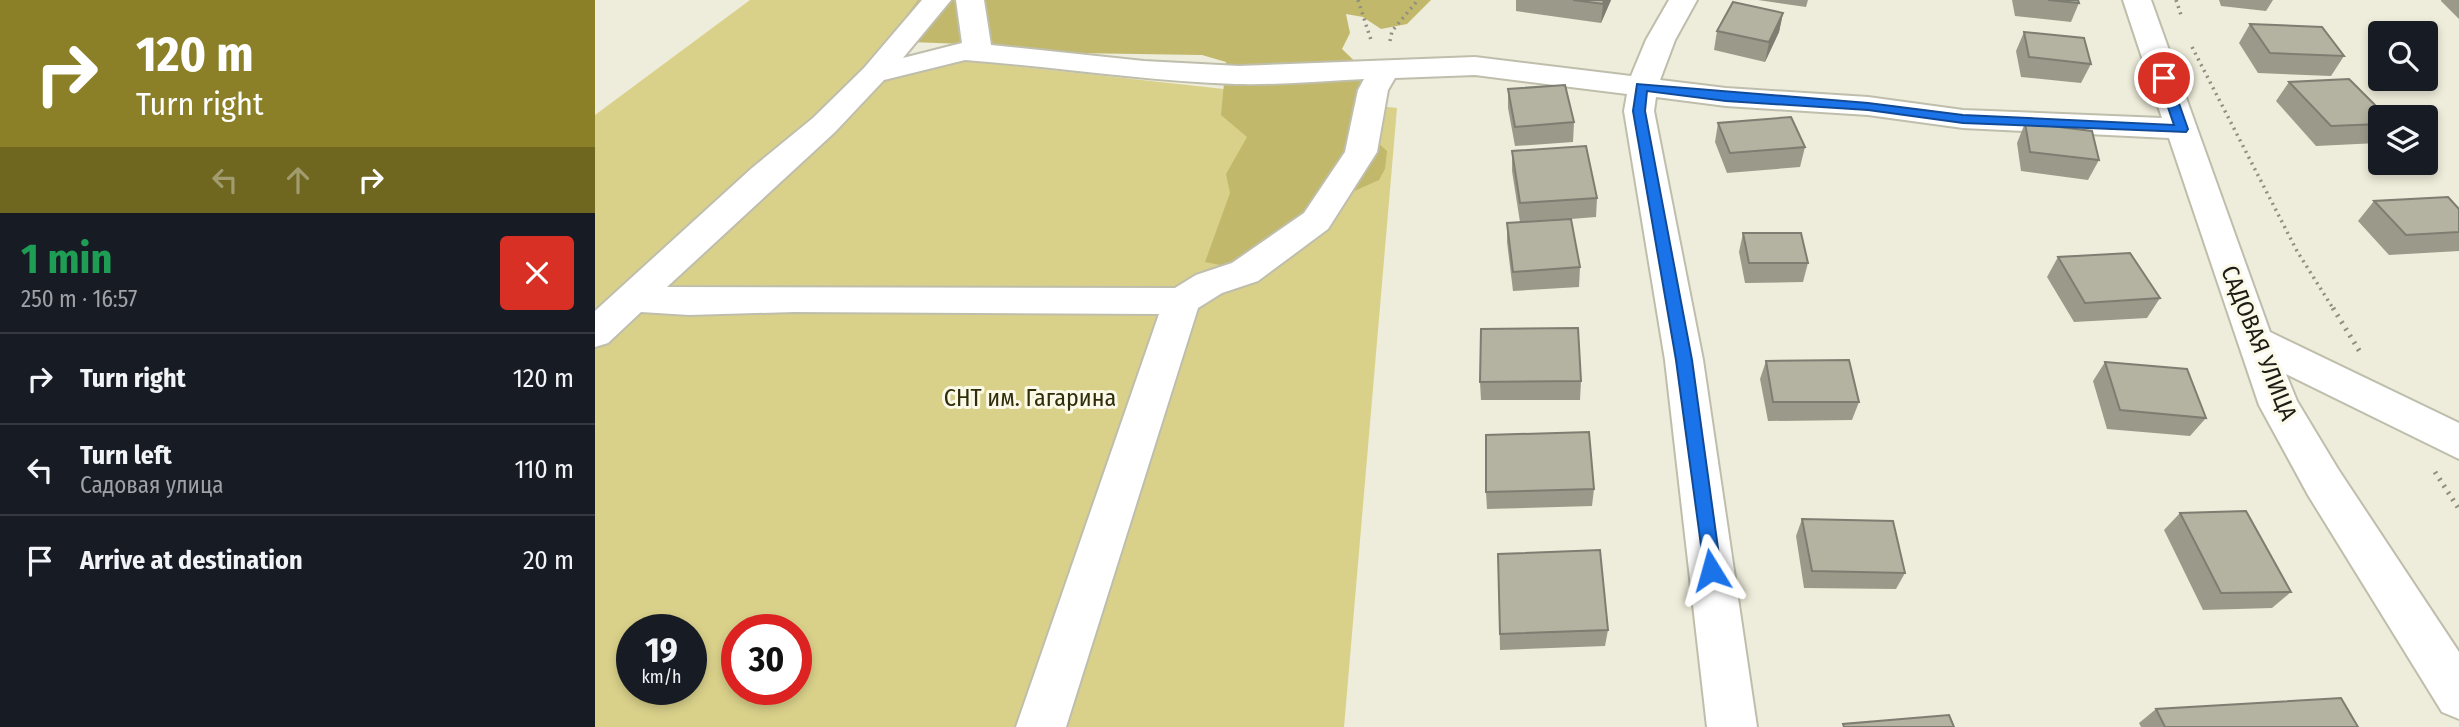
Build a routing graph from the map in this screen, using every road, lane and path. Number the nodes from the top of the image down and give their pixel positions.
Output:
1 (937, 0) edge
2 (970, 0) edge
3 (1358, 0) edge
4 (1418, 0) edge
5 (1683, 0) edge
6 (2137, 0) edge
7 (2176, 0) edge
8 (2183, 22) dead end
9 (2190, 43) dead end
10 (978, 52) junction
11 (1385, 69) junction
12 (874, 74) junction
13 (1641, 87) junction
14 (2182, 129) junction
15 (636, 298) junction
16 (1182, 301) junction
17 (595, 333) edge
18 (2254, 341) junction
19 (2363, 357) dead end
20 (2400, 415) junction
21 (2459, 442) edge
22 (2459, 509) edge
23 (2459, 695) edge
24 (1041, 727) edge
25 (1732, 727) edge

1 - 12 street
2 - 10 street
3 - 11 path
4 - 11 path
5 - 13 street
6 - 14 street, САДОВАЯ УЛИЦА
7 - 8 path
9 - 19 path
10 - 11 street
10 - 12 street
11 - 13 street
11 - 16 street
12 - 15 street
13 - 14 street
13 - 25 street
14 - 18 street, САДОВАЯ УЛИЦА
15 - 16 street
15 - 17 street
16 - 24 street
18 - 20 street
18 - 23 street, САДОВАЯ УЛИЦА
20 - 21 street
20 - 22 path

